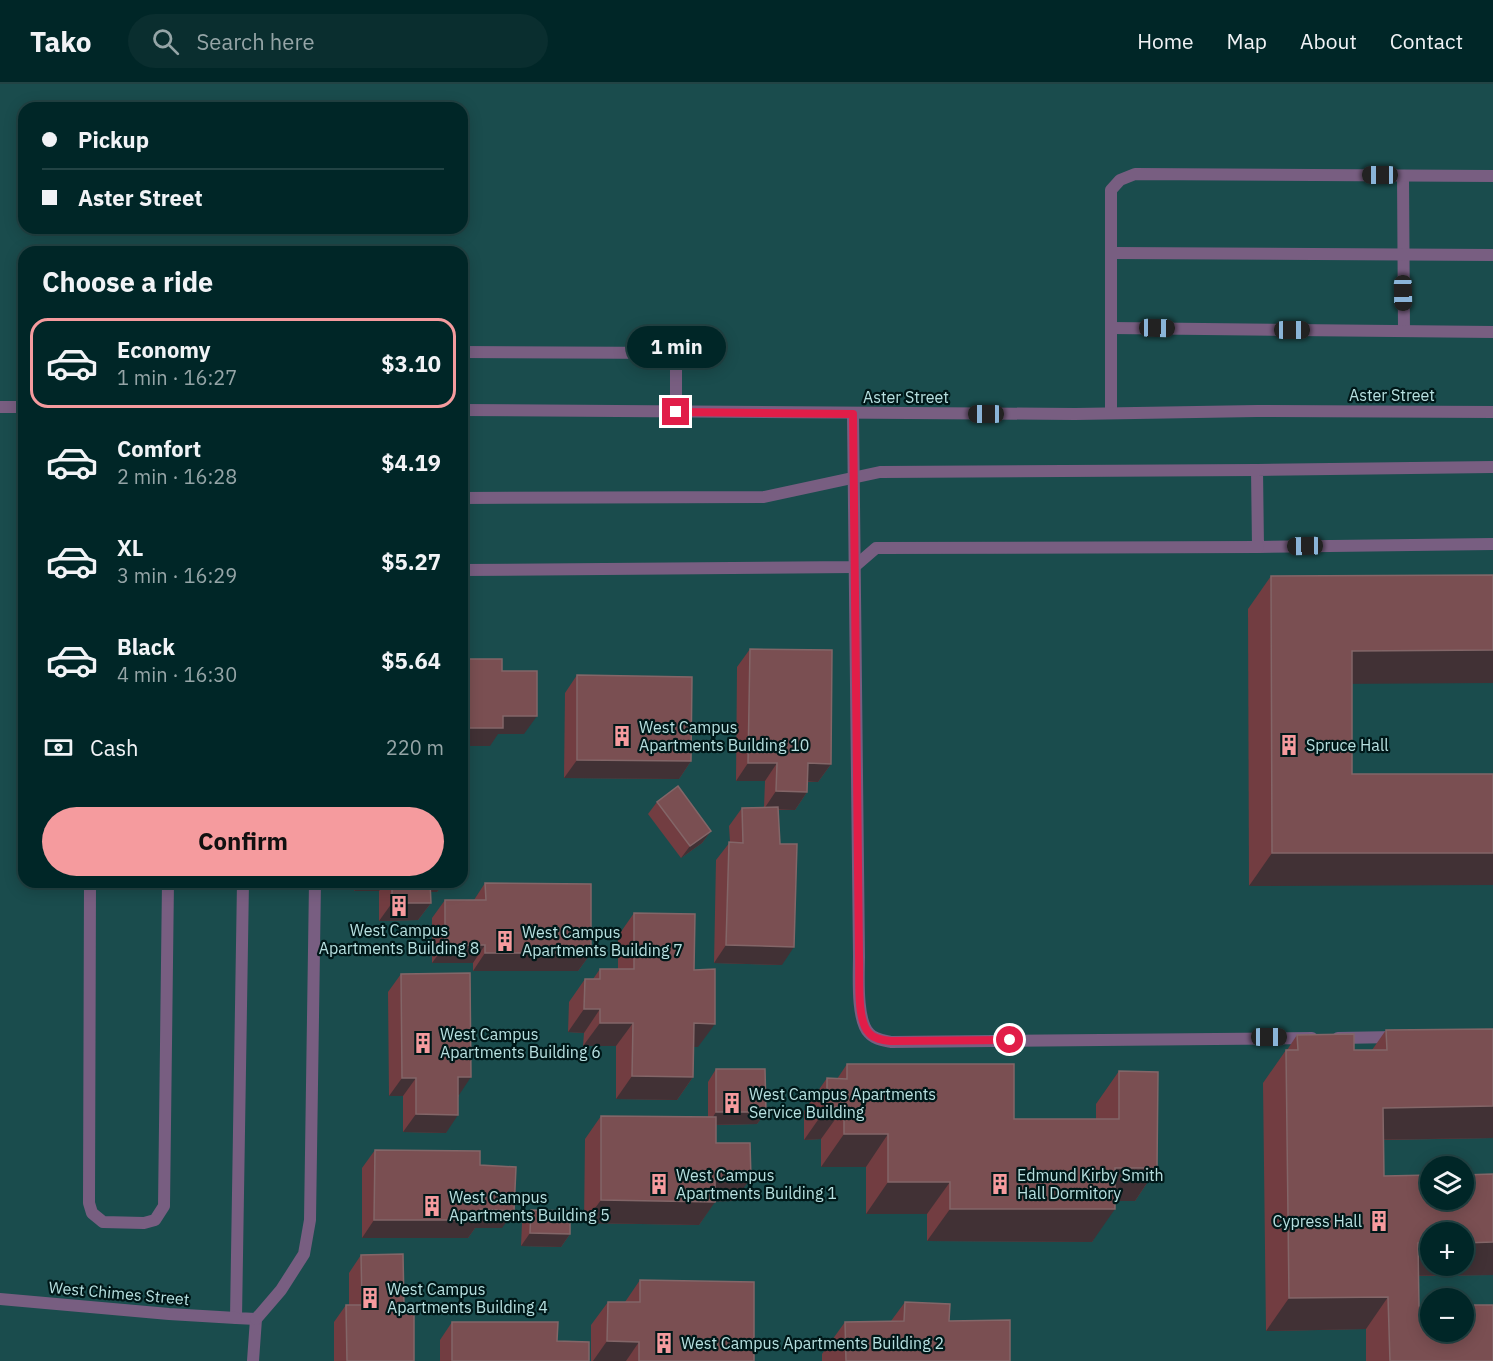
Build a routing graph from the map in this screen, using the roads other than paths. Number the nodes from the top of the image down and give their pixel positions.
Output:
1 (1403, 176) junction
2 (1493, 176) edge
3 (1112, 253) junction
4 (1402, 254) junction
5 (1493, 255) edge
6 (1112, 328) junction
7 (1404, 331) junction
8 (1493, 332) edge
9 (468, 352) edge
10 (0, 407) edge
11 (18, 407) edge
12 (468, 410) edge
13 (676, 412) junction
14 (1493, 412) edge
15 (1111, 413) junction
16 (853, 414) junction
17 (1493, 467) edge
18 (1257, 470) junction
19 (854, 478) junction
20 (468, 498) edge
21 (1493, 544) edge
22 (1258, 547) junction
23 (854, 567) junction
24 (468, 570) edge
25 (90, 888) edge
26 (168, 888) edge
27 (243, 888) edge
28 (315, 888) edge
29 (1403, 1037) edge
30 (0, 1299) edge
31 (236, 1318) junction
32 (256, 1319) junction
33 (253, 1361) edge

1 - 2 street
1 - 3 street
1 - 4 street
3 - 4 street
3 - 6 street
4 - 5 street
4 - 7 street
6 - 7 street
6 - 15 street
7 - 8 street
9 - 13 street
10 - 11 street
12 - 13 street, Aster Street
13 - 16 street, Aster Street
14 - 15 street, Aster Street
15 - 16 street, Aster Street
16 - 19 street
17 - 18 street
18 - 19 street
18 - 22 street
19 - 20 street
19 - 23 street
21 - 22 street
22 - 23 street
23 - 24 street
23 - 29 street
25 - 26 street
27 - 31 street
28 - 32 street
30 - 31 street, West Chimes Street
31 - 32 street, West Chimes Street
32 - 33 street

